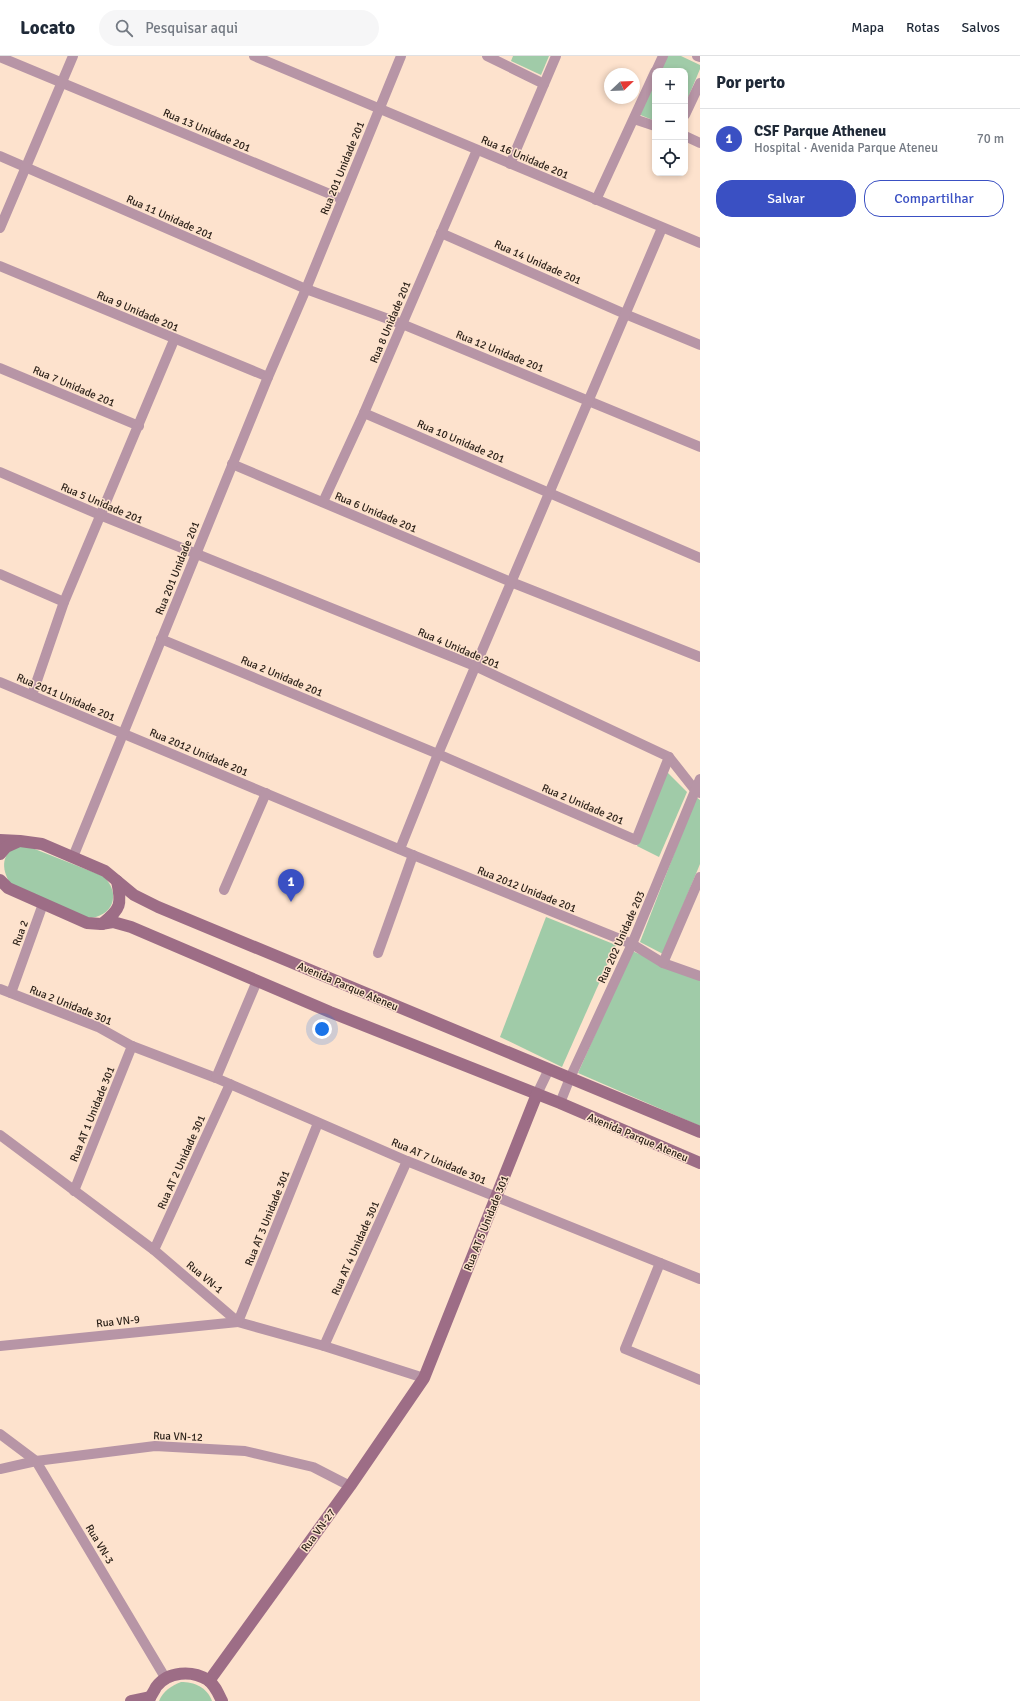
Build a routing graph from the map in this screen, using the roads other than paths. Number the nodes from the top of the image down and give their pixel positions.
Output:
1 (73, 56) edge
2 (254, 56) edge
3 (401, 56) edge
4 (487, 56) edge
5 (556, 56) edge
6 (663, 56) edge
7 (0, 57) edge
8 (504, 60) edge
9 (657, 68) edge
10 (652, 79) edge
11 (63, 83) junction
12 (700, 83) edge
13 (544, 84) junction
14 (379, 108) junction
15 (688, 109) edge
16 (634, 118) junction
17 (652, 125) edge
18 (688, 137) edge
19 (700, 143) edge
20 (477, 150) junction
21 (0, 156) edge
22 (510, 164) junction
23 (26, 167) junction
24 (342, 199) junction
25 (596, 200) junction
26 (0, 228) edge
27 (662, 228) junction
28 (441, 233) junction
29 (700, 244) edge
30 (0, 266) edge
31 (306, 289) junction
32 (625, 314) junction
33 (402, 324) junction
34 (174, 340) junction
35 (700, 344) edge
36 (0, 368) edge
37 (268, 377) junction
38 (589, 400) junction
39 (364, 412) junction
40 (139, 426) junction
41 (700, 447) edge
42 (232, 464) junction
43 (0, 472) edge
44 (549, 492) junction
45 (323, 502) junction
46 (100, 515) junction
47 (196, 554) junction
48 (700, 558) edge
49 (0, 574) edge
50 (511, 582) junction
51 (64, 602) junction
52 (161, 639) junction
53 (700, 657) edge
54 (475, 666) junction
55 (0, 682) edge
56 (32, 695) junction
57 (124, 734) junction
58 (438, 754) junction
59 (669, 757) junction
60 (700, 779) edge
61 (698, 792) edge
62 (266, 793) junction
63 (0, 840) edge
64 (20, 841) junction
65 (400, 849) junction
66 (0, 854) edge
67 (413, 856) junction
68 (73, 857) junction
69 (0, 870) edge
70 (700, 877) edge
71 (117, 881) junction
72 (4, 884) edge
73 (224, 890) dead end
74 (44, 904) junction
75 (101, 924) junction
76 (632, 944) junction
77 (378, 953) dead end
78 (663, 963) junction
79 (700, 976) edge
80 (257, 981) junction
81 (0, 989) edge
82 (11, 993) junction
83 (132, 1046) junction
84 (549, 1069) junction
85 (216, 1078) junction
86 (570, 1078) junction
87 (230, 1084) junction
88 (537, 1094) junction
89 (560, 1103) junction
90 (318, 1122) junction
91 (700, 1132) edge
92 (0, 1135) edge
93 (407, 1161) junction
94 (700, 1163) edge
95 (74, 1191) junction
96 (496, 1197) junction
97 (154, 1250) junction
98 (660, 1263) junction
99 (700, 1279) edge
100 (238, 1322) junction
101 (0, 1346) edge
102 (324, 1346) junction
103 (424, 1378) junction
104 (700, 1380) edge
105 (0, 1434) edge
106 (36, 1461) junction
107 (0, 1469) edge
108 (350, 1486) junction
109 (166, 1679) junction
110 (209, 1681) junction
111 (150, 1699) edge
112 (131, 1701) edge
113 (222, 1701) edge

1 - 11 street
2 - 14 street, Rua 16 Unidade 201
3 - 14 street, Rua 201 Unidade 201
4 - 8 street
5 - 13 street
6 - 9 street
7 - 11 street, Rua 13 Unidade 201
8 - 13 street
10 - 16 street
11 - 23 street
11 - 24 street, Rua 13 Unidade 201
12 - 15 street
13 - 22 street
14 - 20 street, Rua 16 Unidade 201
14 - 24 street, Rua 201 Unidade 201
16 - 17 street
16 - 25 street
18 - 19 street
20 - 22 street, Rua 16 Unidade 201
20 - 28 street, Rua 8 Unidade 201
21 - 23 street, Rua 11 Unidade 201
22 - 25 street, Rua 16 Unidade 201
23 - 26 street
23 - 31 street, Rua 11 Unidade 201
24 - 31 street, Rua 201 Unidade 201
25 - 27 street, Rua 16 Unidade 201
27 - 29 street, Rua 16 Unidade 201
27 - 32 street
28 - 32 street, Rua 14 Unidade 201
28 - 33 street, Rua 8 Unidade 201
30 - 34 street, Rua 9 Unidade 201
31 - 33 street
31 - 37 street, Rua 201 Unidade 201
32 - 35 street, Rua 14 Unidade 201
32 - 38 street
33 - 38 street, Rua 12 Unidade 201
33 - 39 street, Rua 8 Unidade 201
34 - 37 street, Rua 9 Unidade 201
34 - 40 street
36 - 40 street, Rua 7 Unidade 201
37 - 42 street, Rua 201 Unidade 201
38 - 41 street, Rua 12 Unidade 201
38 - 44 street
39 - 44 street, Rua 10 Unidade 201
39 - 45 street, Rua 8 Unidade 201
40 - 46 street
42 - 45 street, Rua 6 Unidade 201
42 - 47 street, Rua 201 Unidade 201
43 - 46 street, Rua 5 Unidade 201
44 - 48 street, Rua 10 Unidade 201
44 - 50 street
45 - 50 street, Rua 6 Unidade 201
46 - 47 street, Rua 5 Unidade 201
46 - 51 street
47 - 52 street, Rua 201 Unidade 201
47 - 54 street, Rua 4 Unidade 201
49 - 51 street
50 - 53 street, Rua 6 Unidade 201
50 - 54 street
51 - 56 street
52 - 57 street, Rua 201 Unidade 201
52 - 58 street, Rua 2 Unidade 201
54 - 58 street
54 - 59 street, Rua 4 Unidade 201
55 - 56 street, Rua 2011 Unidade 201
56 - 57 street, Rua 2011 Unidade 201
57 - 62 street, Rua 2012 Unidade 201
57 - 68 street, Rua 201 Unidade 201
58 - 59 street, Rua 2 Unidade 201
58 - 65 street
59 - 61 street, Rua 4 Unidade 201
60 - 61 street, Rua 202 Unidade 203
61 - 76 street, Rua 202 Unidade 203
62 - 65 street, Rua 2012 Unidade 201
62 - 73 street
63 - 64 street, Avenida Parque Ateneu
64 - 66 street
64 - 68 street, Avenida Parque Ateneu
65 - 67 street, Rua 2012 Unidade 201
67 - 76 street, Rua 2012 Unidade 201
67 - 77 street
68 - 71 street, Avenida Parque Ateneu
69 - 72 street
70 - 78 street
71 - 75 street
71 - 84 street, Avenida Parque Ateneu
72 - 74 street, Avenida Parque Ateneu
74 - 75 street, Avenida Parque Ateneu
74 - 82 street, Rua 2
75 - 80 street, Avenida Parque Ateneu
76 - 78 street, Rua 2012 Unidade 201
76 - 86 street, Rua 202 Unidade 203
78 - 79 street, Rua 2012 Unidade 201
80 - 85 street
80 - 88 street, Avenida Parque Ateneu
81 - 82 street, Rua 2 Unidade 301
82 - 83 street, Rua 2 Unidade 301
83 - 85 street, Rua AT 7 Unidade 301
83 - 95 street, Rua AT 1 Unidade 301
84 - 86 street, Avenida Parque Ateneu
84 - 88 street, Rua AT 5 Unidade 301
85 - 87 street, Rua AT 7 Unidade 301
86 - 89 street, Rua 202 Unidade 203
86 - 91 street, Avenida Parque Ateneu
87 - 90 street, Rua AT 7 Unidade 301
87 - 97 street, Rua AT 2 Unidade 301
88 - 89 street, Avenida Parque Ateneu
88 - 96 street, Rua AT 5 Unidade 301
89 - 94 street, Avenida Parque Ateneu
90 - 93 street, Rua AT 7 Unidade 301
90 - 100 street, Rua AT 3 Unidade 301
92 - 95 street, Rua VN-1
93 - 96 street, Rua AT 7 Unidade 301
93 - 102 street, Rua AT 4 Unidade 301
95 - 97 street, Rua VN-1
96 - 98 street, Rua AT 7 Unidade 301
96 - 103 street, Rua AT 5 Unidade 301
97 - 100 street, Rua VN-1
98 - 99 street, Rua AT 7 Unidade 301
98 - 104 street
100 - 101 street, Rua VN-9
100 - 102 street, Rua VN-1
102 - 103 street, Rua VN-1
103 - 108 street, Rua VN-27
105 - 106 street, Rua VN-3
106 - 107 street, Rua VN-12
106 - 108 street, Rua VN-12
106 - 109 street, Rua VN-3
108 - 110 street, Rua VN-27
109 - 110 street
109 - 111 street
110 - 113 street
111 - 112 street

